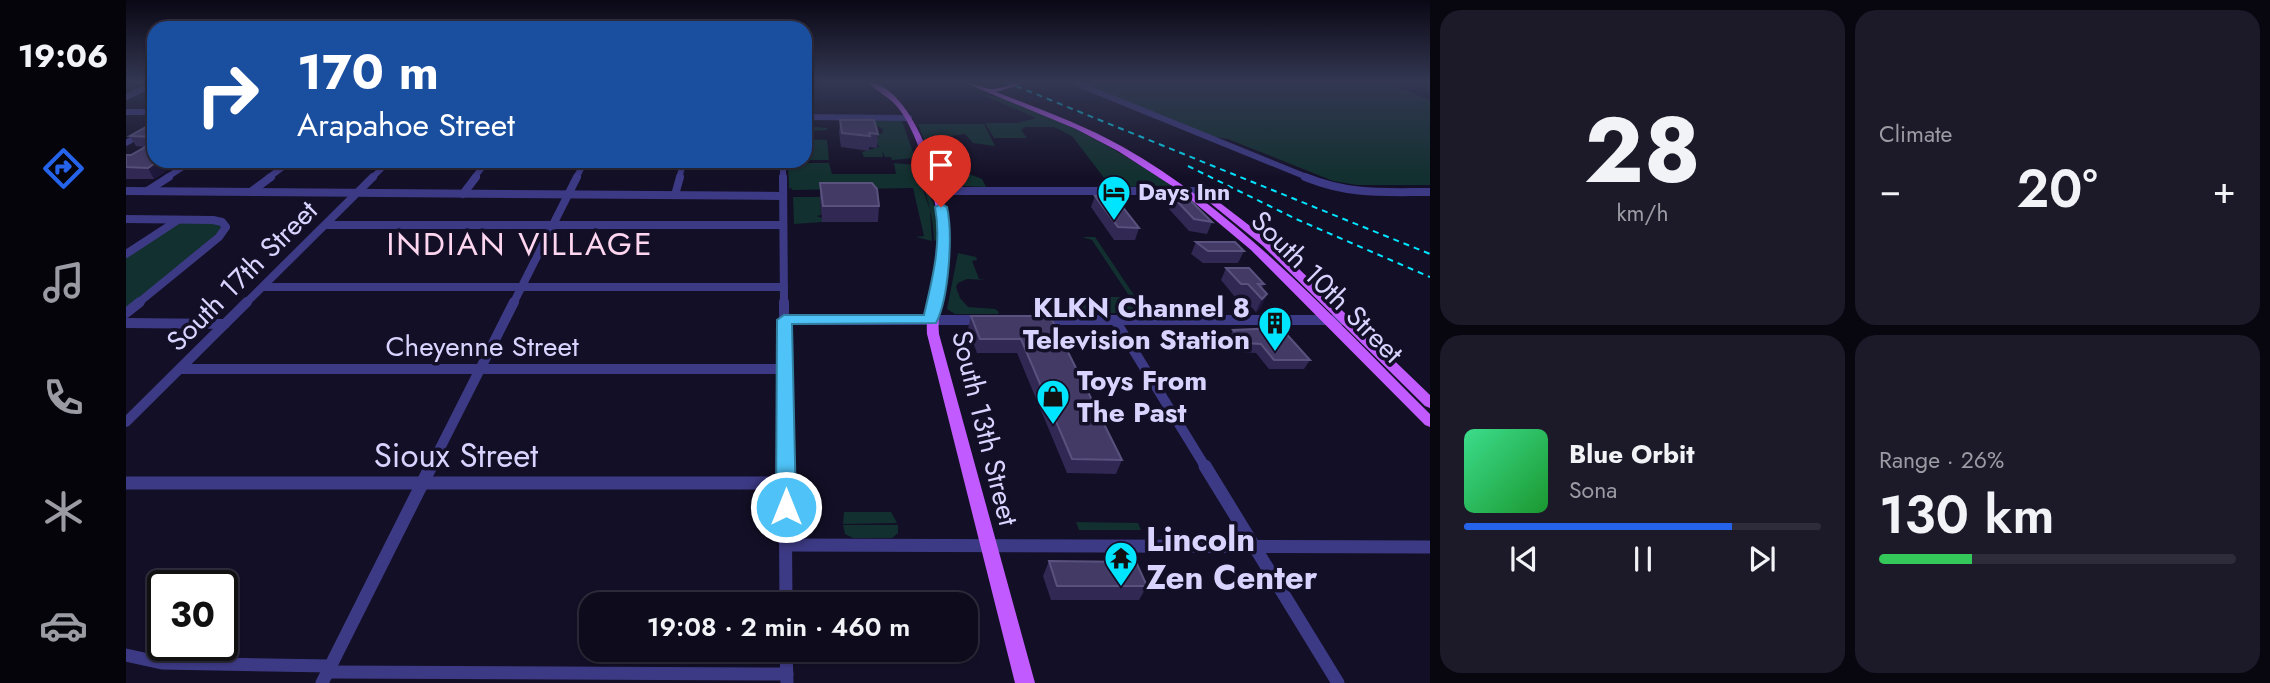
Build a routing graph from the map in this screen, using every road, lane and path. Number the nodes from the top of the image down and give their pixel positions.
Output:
1 (906, 114) edge
2 (1048, 114) edge
3 (1055, 114) edge
4 (1152, 114) edge
5 (812, 117) edge
6 (909, 118) junction
7 (147, 131) edge
8 (126, 143) edge
9 (182, 168) edge
10 (282, 168) edge
11 (382, 168) edge
12 (482, 168) edge
13 (582, 168) edge
14 (682, 168) edge
15 (783, 168) edge
16 (126, 191) edge
17 (147, 191) junction
18 (936, 191) junction
19 (1186, 191) junction
20 (1200, 191) junction
21 (252, 192) junction
22 (1430, 192) edge
23 (357, 193) junction
24 (463, 194) junction
25 (569, 194) junction
26 (675, 195) junction
27 (783, 196) junction
28 (126, 219) edge
29 (180, 219) junction
30 (326, 225) junction
31 (553, 225) junction
32 (783, 225) junction
33 (126, 254) edge
34 (263, 287) junction
35 (522, 287) junction
36 (784, 287) junction
37 (126, 313) edge
38 (784, 320) junction
39 (931, 320) junction
40 (996, 320) edge
41 (1034, 320) edge
42 (1115, 320) junction
43 (1328, 320) junction
44 (1345, 320) junction
45 (126, 323) edge
46 (225, 324) junction
47 (180, 369) junction
48 (480, 369) junction
49 (785, 369) junction
50 (1430, 403) edge
51 (126, 422) edge
52 (1430, 422) edge
53 (126, 483) edge
54 (423, 483) junction
55 (786, 483) junction
56 (786, 545) junction
57 (988, 546) junction
58 (1255, 547) junction
59 (1430, 547) edge
60 (786, 592) edge
61 (126, 655) edge
62 (327, 674) edge
63 (787, 678) edge
64 (1025, 683) edge
65 (1338, 683) edge

1 - 6 main road, South 13th Street
2 - 19 main road, South 10th Street
3 - 20 main road, South 10th Street
4 - 22 street
5 - 6 street
6 - 18 main road, South 13th Street
7 - 8 street
9 - 17 street
10 - 21 street
11 - 23 street, South 17th Street
12 - 24 street
13 - 25 street
14 - 26 street
15 - 27 street
16 - 17 street
17 - 21 street
18 - 19 street
18 - 39 main road, South 13th Street
19 - 20 street
19 - 43 main road, South 10th Street
20 - 44 main road, South 10th Street
21 - 23 street
23 - 24 street
23 - 30 street, South 17th Street
24 - 25 street
25 - 26 street
25 - 31 street
26 - 27 street
27 - 32 street
28 - 29 street
29 - 33 street
29 - 37 street
30 - 31 street
30 - 34 street, South 17th Street
31 - 32 street
31 - 35 street
32 - 36 street
34 - 35 street
34 - 46 street, South 17th Street
35 - 36 street
35 - 48 street
36 - 38 street
38 - 39 street
38 - 49 street
39 - 40 street
39 - 57 main road, South 13th Street
41 - 42 street
42 - 43 street
42 - 58 street
43 - 44 street
43 - 52 main road, South 10th Street
44 - 50 main road, South 10th Street
45 - 46 street
46 - 47 street, South 17th Street
47 - 48 street, Cheyenne Street
47 - 51 street, South 17th Street
48 - 49 street, Cheyenne Street
48 - 54 street
49 - 55 street
53 - 54 street, Sioux Street
54 - 55 street, Sioux Street
54 - 62 street
55 - 56 street
56 - 57 street
56 - 60 street
57 - 58 street
57 - 64 main road, South 13th Street
58 - 59 street
58 - 65 street
61 - 62 street
62 - 63 street

